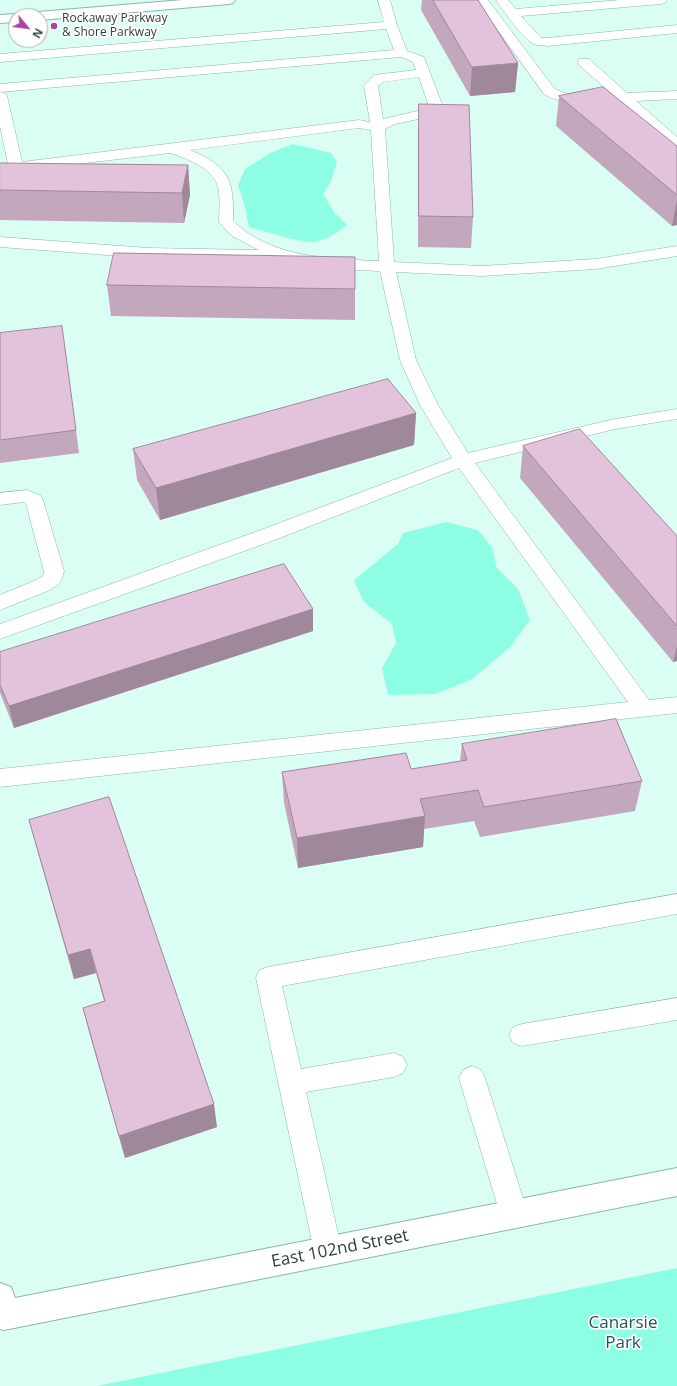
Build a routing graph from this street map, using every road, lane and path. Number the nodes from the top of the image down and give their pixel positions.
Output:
1 (229, 0) edge
2 (384, 0) edge
3 (482, 0) edge
4 (502, 0) edge
5 (661, 0) edge
6 (149, 3) edge
7 (513, 13) junction
8 (48, 15) edge
9 (391, 25) junction
10 (677, 29) edge
11 (402, 53) junction
12 (0, 58) edge
13 (584, 62) dead end
14 (424, 73) junction
15 (0, 88) edge
16 (677, 95) edge
17 (0, 96) edge
18 (624, 98) junction
19 (378, 127) junction
20 (677, 144) edge
21 (173, 148) junction
22 (16, 167) junction
23 (0, 170) edge
24 (0, 242) edge
25 (677, 251) edge
26 (285, 256) junction
27 (387, 267) junction
28 (677, 414) edge
29 (463, 460) junction
30 (0, 499) edge
31 (0, 603) edge
32 (0, 632) edge
33 (677, 705) edge
34 (644, 709) junction
35 (0, 778) edge
36 (677, 904) edge
37 (677, 1009) edge
38 (522, 1035) dead end
39 (394, 1065) dead end
40 (472, 1078) dead end
41 (291, 1083) junction
42 (677, 1182) edge
43 (514, 1214) junction
44 (328, 1251) junction
45 (2, 1306) edge

1 - 6 street
2 - 9 lane
3 - 18 lane
4 - 7 lane
5 - 7 lane
6 - 8 street
7 - 10 lane
9 - 11 lane
9 - 12 lane
11 - 14 lane
11 - 15 lane
13 - 18 lane
14 - 19 lane
14 - 19 lane
16 - 18 lane
17 - 22 lane
18 - 20 lane
19 - 21 lane
19 - 27 lane
21 - 22 lane
21 - 26 lane
22 - 23 lane
24 - 26 lane
25 - 27 lane
26 - 27 lane
27 - 29 lane
28 - 29 lane
29 - 32 lane
29 - 34 lane
30 - 31 lane
33 - 34 lane
34 - 35 lane
36 - 41 lane
37 - 38 lane
39 - 41 lane
40 - 43 lane
41 - 44 lane
42 - 43 street, East 102nd Street
43 - 44 street, East 102nd Street
44 - 45 street, East 102nd Street

